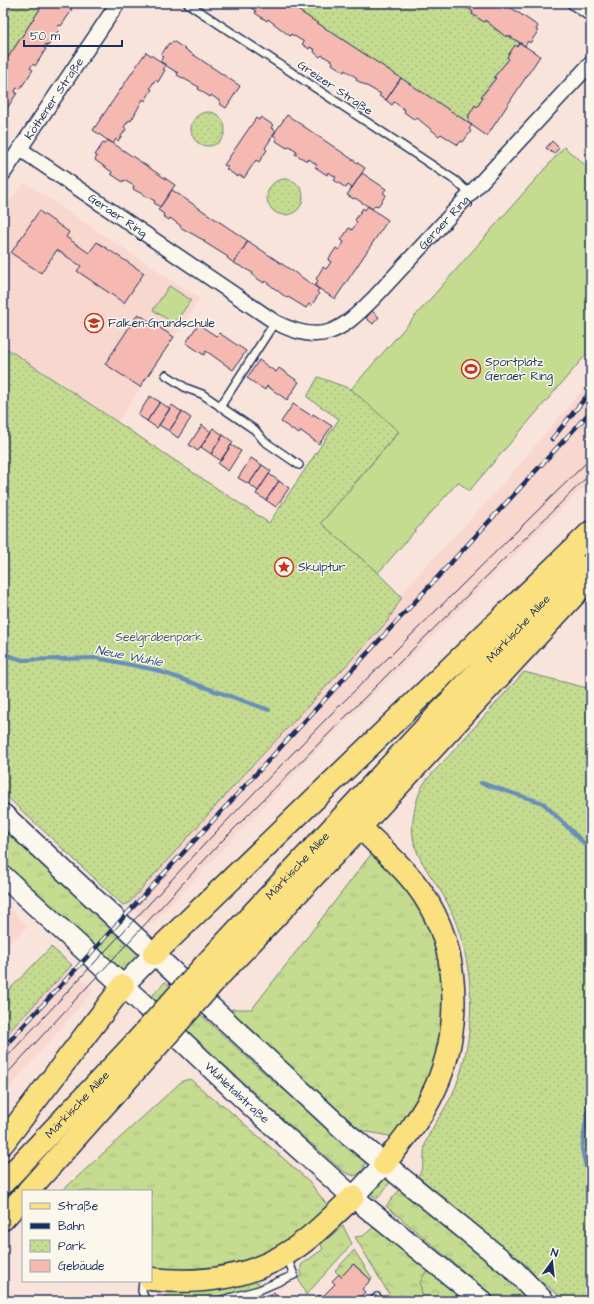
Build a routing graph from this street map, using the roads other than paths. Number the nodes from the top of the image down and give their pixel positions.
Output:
1 (118, 3) edge
2 (188, 3) edge
3 (575, 3) edge
4 (591, 14) edge
5 (591, 63) edge
6 (20, 149) junction
7 (3, 174) edge
8 (469, 193) junction
9 (275, 322) junction
10 (166, 375) dead end
11 (220, 406) junction
12 (299, 465) dead end
13 (591, 532) edge
14 (591, 549) edge
15 (591, 576) edge
16 (3, 814) edge
17 (367, 834) junction
18 (3, 876) edge
19 (154, 954) junction
20 (211, 972) junction
21 (123, 986) junction
22 (143, 1047) junction
23 (3, 1143) edge
24 (384, 1164) junction
25 (3, 1183) edge
26 (30, 1190) edge
27 (353, 1197) junction
28 (22, 1200) edge
29 (3, 1219) edge
30 (286, 1254) junction
31 (152, 1279) edge
32 (144, 1282) edge
33 (148, 1301) edge
34 (218, 1301) edge
35 (482, 1301) edge
36 (544, 1301) edge

1 - 6 street, Köthener Straße
2 - 8 lane, Greizer Straße
3 - 4 street
5 - 8 street, Geraer Ring
6 - 7 street, Köthener Straße
6 - 9 street, Geraer Ring
8 - 9 street, Geraer Ring
9 - 11 lane
10 - 11 lane
11 - 12 lane
13 - 19 main road
14 - 20 main road, Märkische Allee
15 - 17 main road, Märkische Allee
16 - 19 main road
17 - 20 main road, Märkische Allee
17 - 24 main road
18 - 21 main road, Wuhletalstraße
19 - 21 main road
19 - 24 main road
20 - 22 main road, Märkische Allee, bridge
21 - 23 main road
21 - 27 main road, Wuhletalstraße
22 - 25 main road, Märkische Allee
22 - 26 main road, Märkische Allee
24 - 27 main road
24 - 36 main road
27 - 30 main road
27 - 35 main road, Wuhletalstraße
28 - 29 main road, Märkische Allee
30 - 31 main road
30 - 34 lane
32 - 33 lane

